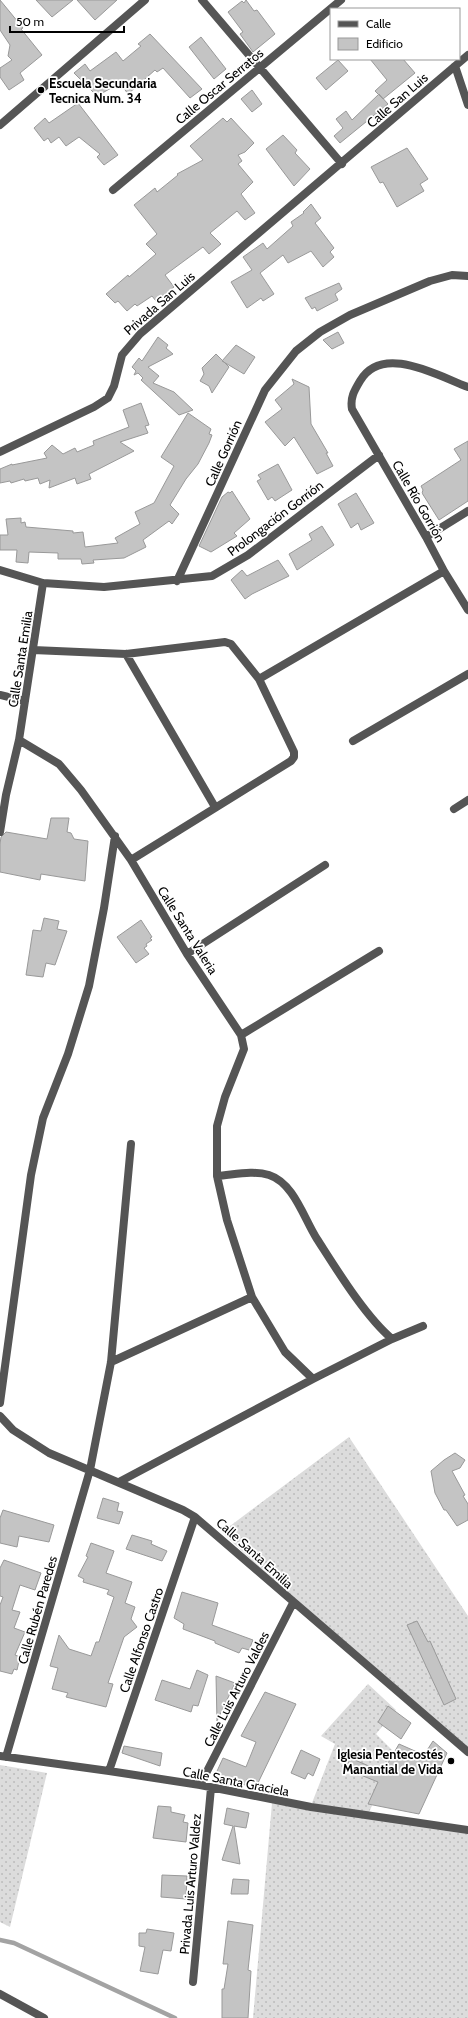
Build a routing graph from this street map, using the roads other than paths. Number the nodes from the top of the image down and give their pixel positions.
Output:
1 (145, 0) edge
2 (202, 0) edge
3 (341, 0) edge
4 (331, 8) edge
5 (330, 9) edge
6 (468, 55) edge
7 (455, 66) junction
8 (259, 68) junction
9 (468, 105) edge
10 (0, 125) edge
11 (342, 164) junction
12 (113, 190) dead end
13 (468, 276) edge
14 (468, 387) edge
15 (0, 452) edge
16 (378, 455) junction
17 (468, 511) edge
18 (426, 537) junction
19 (0, 570) edge
20 (444, 572) junction
21 (178, 581) junction
22 (43, 583) junction
23 (468, 610) edge
24 (33, 650) junction
25 (126, 654) junction
26 (468, 674) edge
27 (259, 679) junction
28 (0, 695) edge
29 (25, 701) junction
30 (20, 740) junction
31 (353, 741) dead end
32 (3, 795) edge
33 (468, 800) edge
34 (215, 807) junction
35 (454, 809) dead end
36 (0, 832) edge
37 (115, 836) junction
38 (131, 860) junction
39 (325, 865) dead end
40 (379, 951) dead end
41 (187, 954) junction
42 (241, 1035) junction
43 (131, 1144) dead end
44 (217, 1176) junction
45 (252, 1297) junction
46 (423, 1326) dead end
47 (392, 1339) junction
48 (111, 1362) junction
49 (313, 1379) junction
50 (0, 1403) edge
51 (0, 1416) edge
52 (90, 1470) junction
53 (119, 1482) junction
54 (195, 1517) junction
55 (294, 1603) junction
56 (468, 1752) edge
57 (3, 1757) edge
58 (109, 1771) junction
59 (200, 1786) junction
60 (211, 1788) junction
61 (468, 1830) edge
62 (193, 1982) dead end
63 (0, 1994) edge
64 (44, 2018) edge

1 - 10 street
2 - 8 street
3 - 4 street, Calle Oscar Serratos
5 - 8 street, Calle Oscar Serratos
6 - 7 street, Calle San Luis
7 - 9 street
7 - 11 street, Calle San Luis
8 - 11 street
8 - 12 street, Calle Oscar Serratos
11 - 15 street, Privada San Luis
13 - 21 street, Calle Gorrión
14 - 16 street, Calle Río Gorrión
16 - 18 street, Calle Río Gorrión
16 - 21 street, Prolongación Gorrión
17 - 18 street
18 - 20 street, Calle Río Gorrión
19 - 22 street
20 - 23 street, Calle Río Gorrión
20 - 27 street
21 - 22 street
22 - 24 street, Calle Santa Emilia
24 - 25 street
24 - 29 street, Calle Santa Emilia
25 - 27 street
25 - 34 street
26 - 31 street
27 - 34 street
28 - 29 street
29 - 30 street, Calle Santa Emilia
30 - 32 street, Calle Santa Emilia
30 - 37 street, Calle Santa Valeria
32 - 36 street, Calle Santa Emilia
33 - 35 street
34 - 38 street
37 - 38 street, Calle Santa Valeria
37 - 50 street
38 - 41 street, Calle Santa Valeria
39 - 41 street
40 - 42 street
41 - 42 street, Calle Santa Valeria
42 - 44 street
43 - 48 street, Calle Rubén Paredes
44 - 45 street
44 - 47 street
45 - 48 street
45 - 49 street
46 - 47 street
47 - 49 street
48 - 52 street, Calle Rubén Paredes
49 - 53 street
51 - 52 street, Calle Santa Emilia
52 - 53 street, Calle Santa Emilia
52 - 57 street, Calle Rubén Paredes
53 - 54 street, Calle Santa Emilia
54 - 55 street, Calle Santa Emilia
54 - 58 street, Calle Alfonso Castro
55 - 56 street, Calle Santa Emilia
55 - 59 street, Calle Luis Arturo Valdes
57 - 58 street, Calle Santa Graciela
58 - 59 street, Calle Santa Graciela
59 - 60 street, Calle Santa Graciela
60 - 61 street, Calle Santa Graciela
60 - 62 street, Privada Luis Arturo Valdez
63 - 64 street

